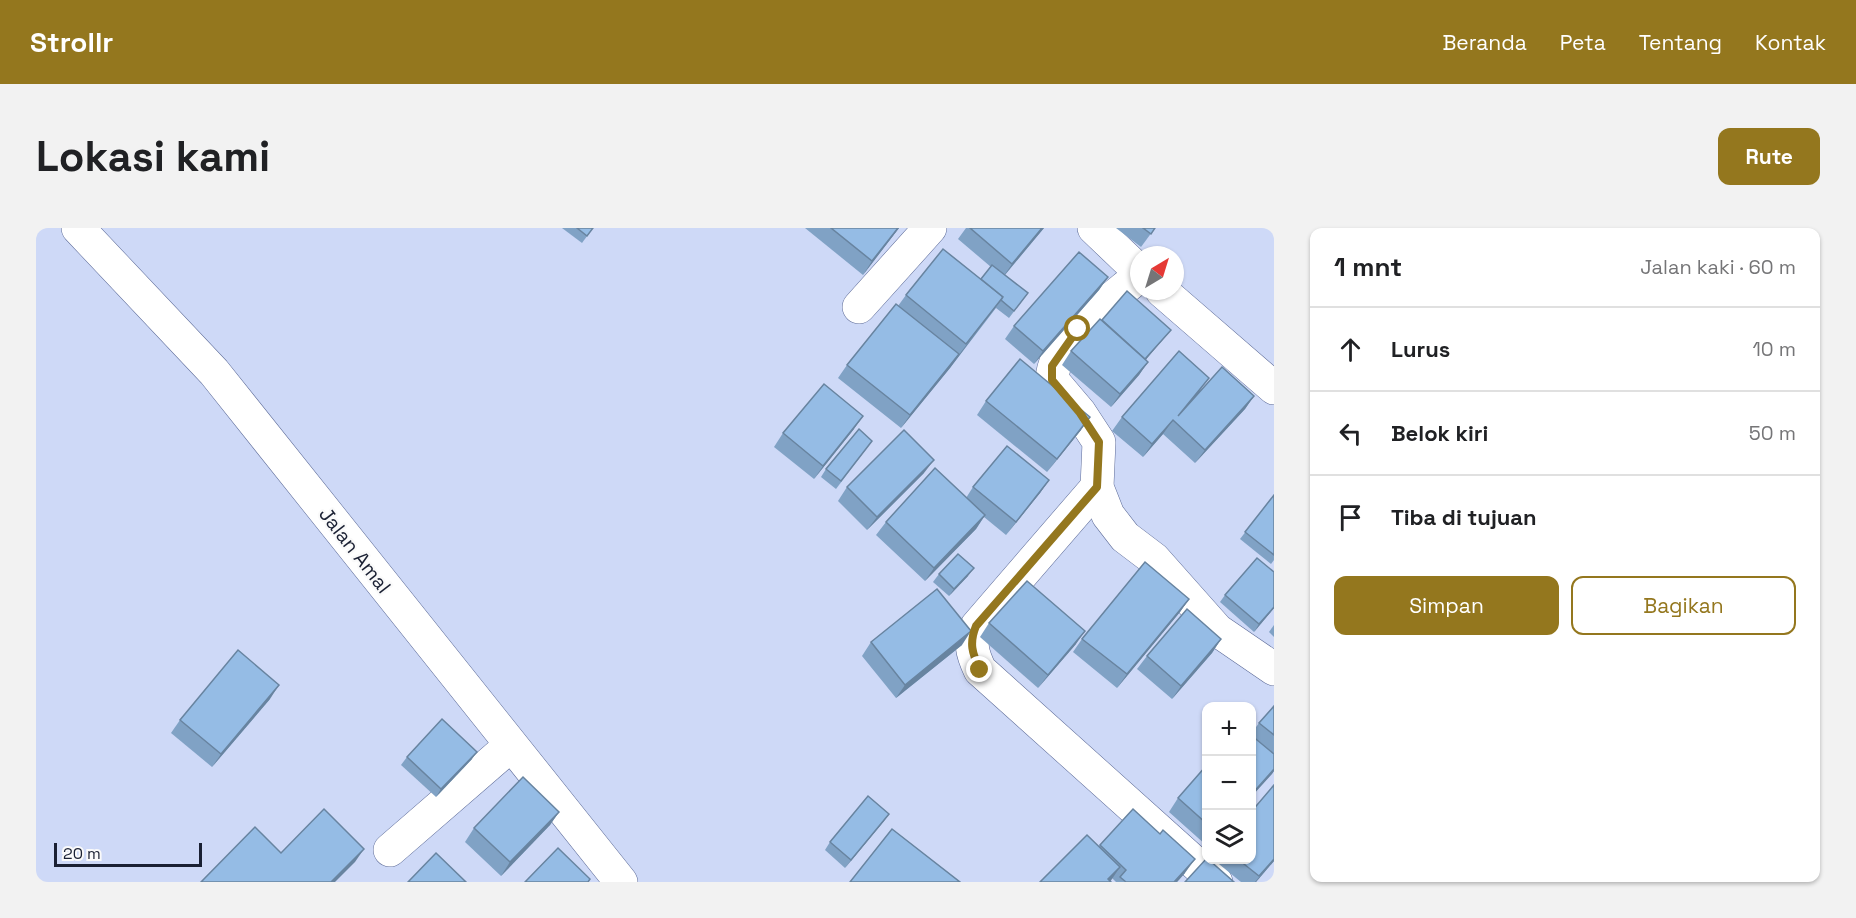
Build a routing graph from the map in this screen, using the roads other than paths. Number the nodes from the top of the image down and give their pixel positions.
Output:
1 (78, 228) edge
2 (930, 228) edge
3 (1094, 228) edge
4 (1130, 262) edge
5 (1130, 284) edge
6 (1172, 300) edge
7 (859, 307) dead end
8 (1274, 388) edge
9 (1097, 487) junction
10 (1274, 669) edge
11 (510, 746) junction
12 (390, 850) dead end
13 (621, 882) edge
14 (1216, 882) edge

1 - 11 street, Jalan Amal
2 - 7 street
3 - 4 street
5 - 9 street
6 - 8 street
9 - 10 street
9 - 14 street
11 - 12 street
11 - 13 street, Jalan Amal

